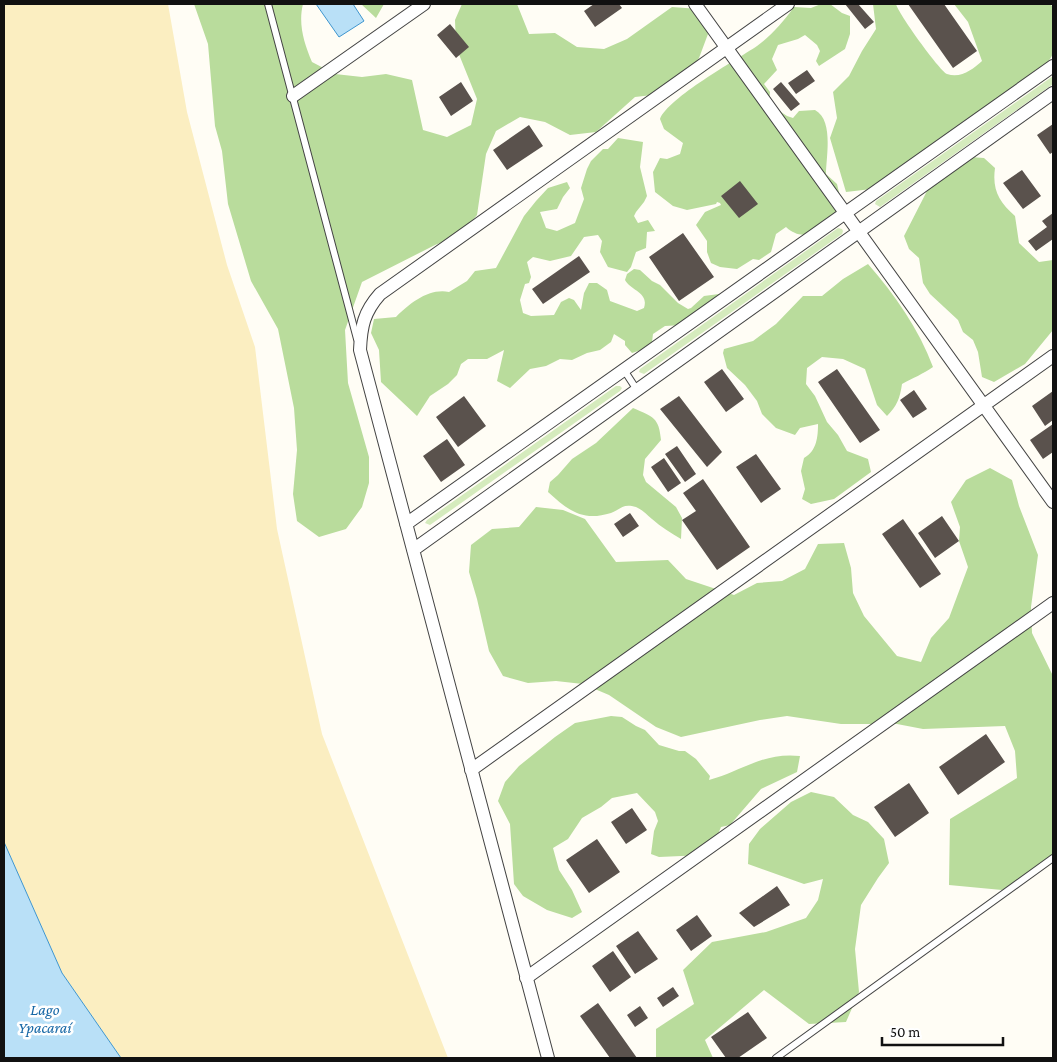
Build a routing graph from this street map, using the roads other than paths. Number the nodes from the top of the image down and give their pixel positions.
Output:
1 (268, 4) edge
2 (424, 4) edge
3 (695, 4) edge
4 (788, 4) edge
5 (727, 48) junction
6 (1053, 66) edge
7 (1053, 93) edge
8 (293, 96) junction
9 (846, 213) junction
10 (858, 231) junction
11 (360, 350) junction
12 (1053, 356) edge
13 (624, 370) junction
14 (637, 390) junction
15 (984, 405) junction
16 (1053, 502) edge
17 (406, 524) junction
18 (413, 550) junction
19 (1053, 604) edge
20 (471, 770) junction
21 (1053, 858) edge
22 (526, 978) junction
23 (548, 1058) edge
24 (776, 1058) edge

1 - 8 lane
2 - 8 street
3 - 5 street
4 - 5 street
5 - 9 street
5 - 11 street
6 - 9 street
7 - 10 street
8 - 11 lane
9 - 10 street
9 - 13 street
10 - 14 street
10 - 15 street
11 - 17 street
12 - 15 street
13 - 14 lane
13 - 17 street
14 - 18 street
15 - 16 street
15 - 20 street
17 - 18 street
18 - 20 street
19 - 22 street
20 - 22 street
21 - 24 lane
22 - 23 street

